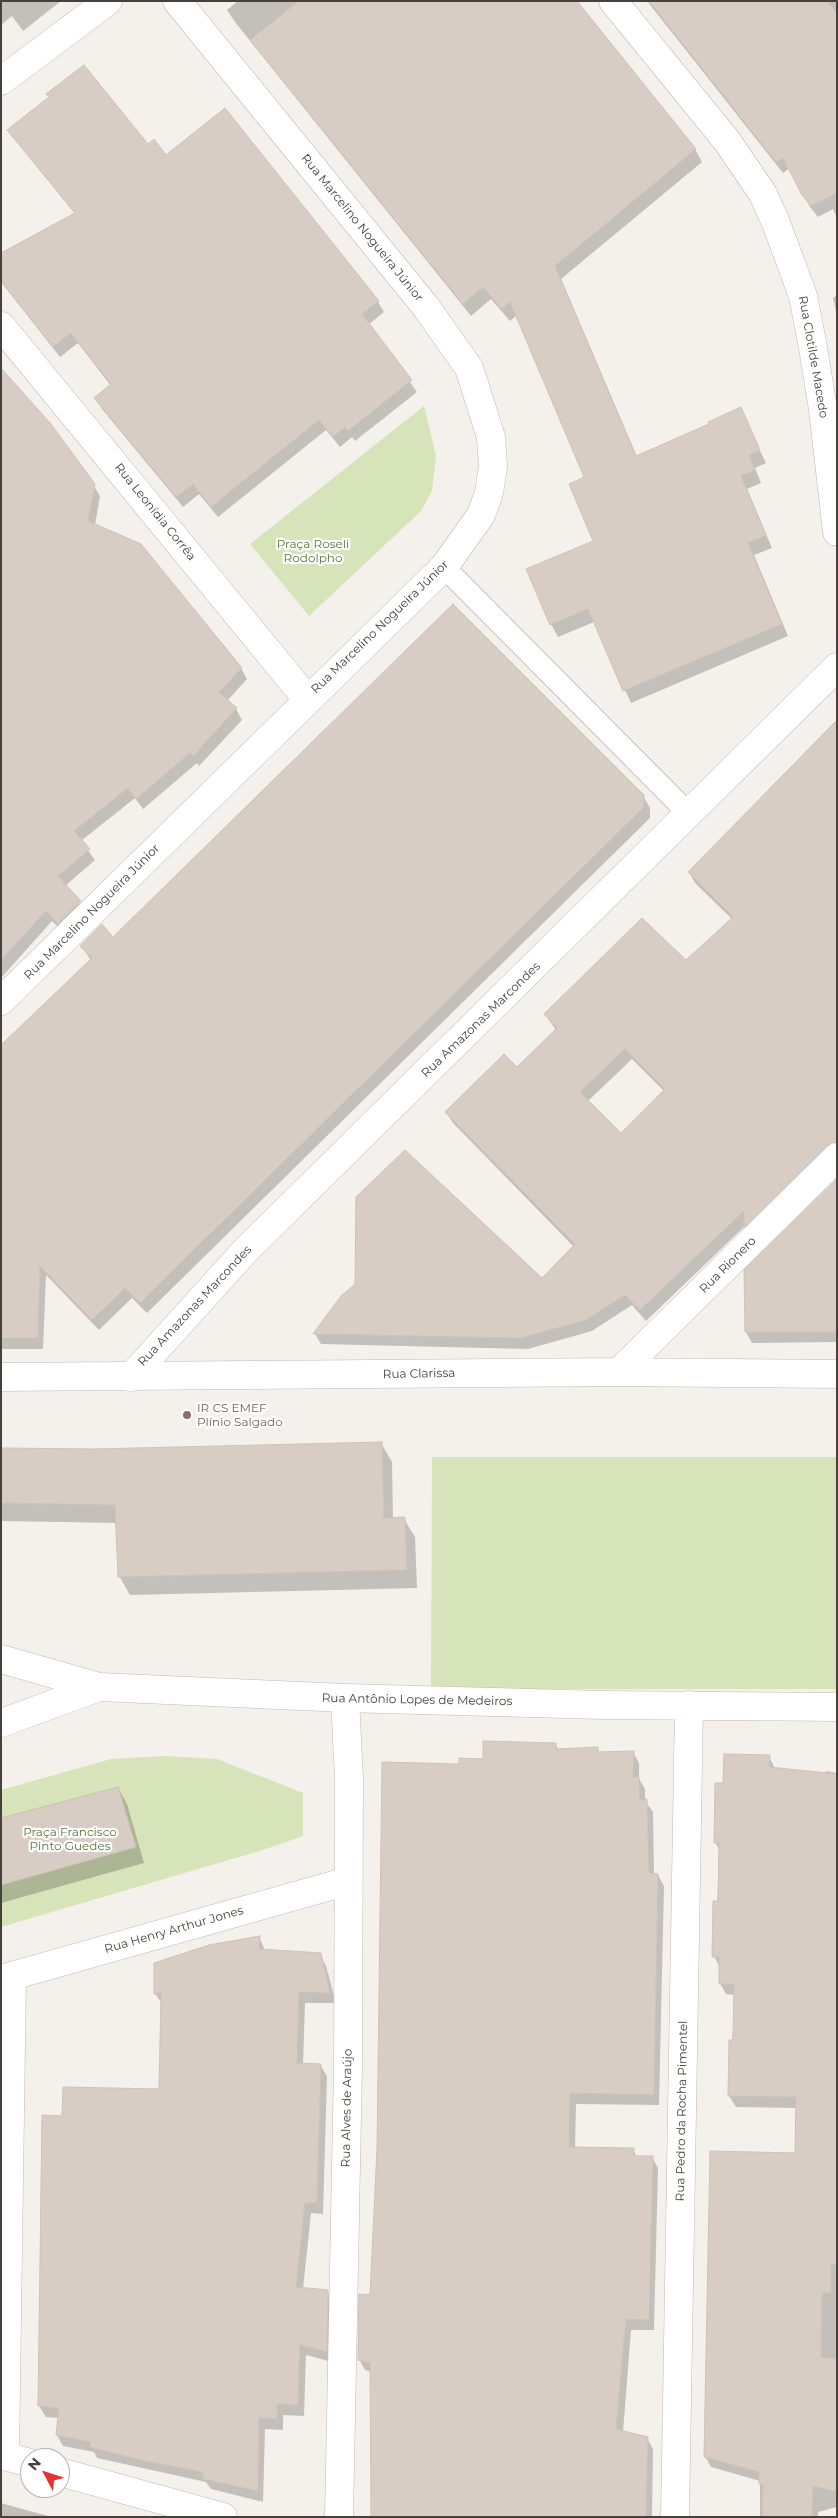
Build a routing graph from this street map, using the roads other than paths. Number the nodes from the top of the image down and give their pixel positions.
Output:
1 (108, 1) edge
2 (177, 1) edge
3 (613, 1) edge
4 (1, 81) edge
5 (1, 326) edge
6 (837, 532) edge
7 (444, 567) junction
8 (837, 667) edge
9 (307, 699) junction
10 (689, 814) junction
11 (1, 1001) edge
12 (837, 1157) edge
13 (619, 1372) junction
14 (837, 1374) edge
15 (1, 1377) edge
16 (131, 1377) junction
17 (1, 1659) edge
18 (99, 1687) junction
19 (345, 1698) junction
20 (689, 1705) junction
21 (837, 1707) edge
22 (1, 1723) edge
23 (348, 1881) junction
24 (6, 1977) edge
25 (12, 2458) edge
26 (70, 2475) edge
27 (223, 2517) edge
28 (339, 2517) edge
29 (675, 2517) edge

1 - 4 street
2 - 7 street, Rua Marcelino Nogueira Júnior
3 - 6 street, Rua Clotilde Macedo
5 - 9 street, Rua Leonídia Corrêa
7 - 9 street, Rua Marcelino Nogueira Júnior
7 - 10 lane
8 - 10 street, Rua Amazonas Marcondes
9 - 11 street, Rua Marcelino Nogueira Júnior
10 - 16 street, Rua Amazonas Marcondes
12 - 13 street, Rua Rionero
13 - 14 street, Rua Clarissa
13 - 16 street, Rua Clarissa
15 - 16 street, Rua Clarissa
17 - 18 street, Rua Antônio Lopes de Medeiros
18 - 19 street, Rua Antônio Lopes de Medeiros
18 - 22 street
19 - 20 street, Rua Antônio Lopes de Medeiros
19 - 23 street, Rua Alves de Araújo
20 - 21 street, Rua Antônio Lopes de Medeiros
20 - 29 street, Rua Pedro da Rocha Pimentel
23 - 24 street, Rua Henry Arthur Jones
23 - 28 street, Rua Alves de Araújo
24 - 25 street
26 - 27 street

